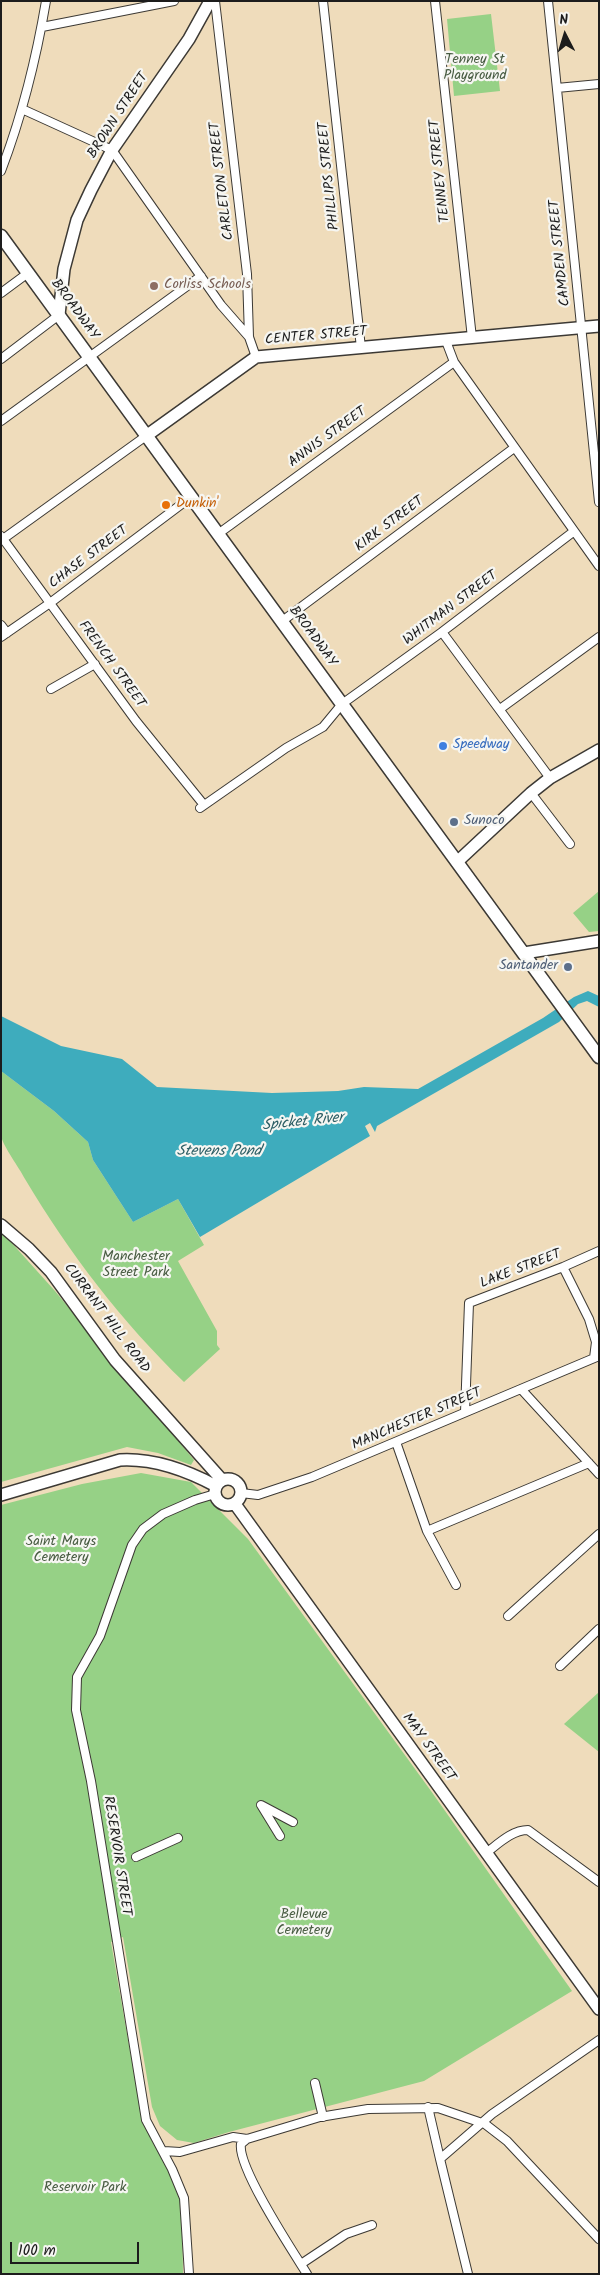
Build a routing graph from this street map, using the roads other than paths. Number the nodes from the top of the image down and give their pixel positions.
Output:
1 (46, 1) edge
2 (174, 1) edge
3 (210, 1) edge
4 (215, 1) edge
5 (324, 1) edge
6 (436, 1) edge
7 (548, 1) edge
8 (42, 27) junction
9 (599, 84) edge
10 (557, 88) junction
11 (22, 109) junction
12 (112, 150) junction
13 (1, 171) edge
14 (1, 236) edge
15 (28, 273) junction
16 (201, 276) junction
17 (1, 293) edge
18 (59, 315) junction
19 (599, 326) edge
20 (582, 327) junction
21 (249, 337) junction
22 (472, 338) junction
23 (446, 340) junction
24 (361, 348) junction
25 (89, 357) junction
26 (256, 357) junction
27 (1, 359) edge
28 (454, 362) junction
29 (1, 421) edge
30 (146, 436) junction
31 (514, 448) junction
32 (191, 497) junction
33 (599, 502) edge
34 (573, 532) junction
35 (218, 534) junction
36 (2, 537) edge
37 (599, 566) edge
38 (50, 604) junction
39 (281, 622) junction
40 (1, 625) edge
41 (442, 632) junction
42 (4, 635) edge
43 (599, 637) edge
44 (94, 664) junction
45 (51, 689) dead end
46 (342, 704) junction
47 (500, 709) junction
48 (599, 750) edge
49 (550, 778) junction
50 (531, 793) junction
51 (202, 806) joint
52 (570, 844) dead end
53 (457, 862) junction
54 (599, 941) edge
55 (524, 953) junction
56 (599, 1057) edge
57 (1, 1225) edge
58 (599, 1251) edge
59 (563, 1267) junction
60 (598, 1358) edge
61 (521, 1389) junction
62 (465, 1412) junction
63 (396, 1442) junction
64 (589, 1463) junction
65 (599, 1474) edge
66 (218, 1487) junction
67 (242, 1493) junction
68 (1, 1495) edge
69 (234, 1504) junction
70 (427, 1531) junction
71 (599, 1534) edge
72 (456, 1585) dead end
73 (508, 1616) dead end
74 (599, 1629) edge
75 (560, 1666) dead end
76 (293, 1822) dead end
77 (280, 1836) dead end
78 (178, 1838) dead end
79 (486, 1853) junction
80 (136, 1856) dead end
81 (599, 1882) edge
82 (599, 2009) edge
83 (599, 2040) edge
84 (314, 2083) dead end
85 (428, 2107) junction
86 (323, 2117) junction
87 (482, 2122) junction
88 (247, 2139) junction
89 (164, 2151) junction
90 (440, 2159) junction
91 (372, 2225) dead end
92 (599, 2239) edge
93 (301, 2264) junction
94 (189, 2274) edge
95 (307, 2274) edge
96 (468, 2274) edge

1 - 8 street
2 - 8 street
3 - 12 main road, BROWN STREET
4 - 21 street, CARLETON STREET
5 - 24 street, PHILLIPS STREET
6 - 22 street, TENNEY STREET
7 - 10 street, CAMDEN STREET
8 - 11 street
9 - 10 street
10 - 20 street, CAMDEN STREET
11 - 12 street
11 - 13 street
12 - 16 street
12 - 18 main road, BROWN STREET
14 - 15 main road, BROADWAY
15 - 17 street
15 - 18 main road, BROADWAY
16 - 21 street
16 - 25 street
18 - 25 main road, BROADWAY
18 - 27 street
19 - 20 main road, CENTER STREET
20 - 22 main road, CENTER STREET
20 - 33 street, CAMDEN STREET
21 - 26 street, CARLETON STREET
22 - 23 main road, CENTER STREET
23 - 24 main road, CENTER STREET
23 - 28 street
24 - 26 main road, CENTER STREET
25 - 29 street
25 - 30 main road, BROADWAY
26 - 30 main road, CENTER STREET
28 - 31 street
28 - 35 street, ANNIS STREET
30 - 32 main road, BROADWAY
30 - 36 street, CENTER STREET
31 - 34 street
31 - 39 street, KIRK STREET
32 - 35 main road, BROADWAY
32 - 38 street, CHASE STREET
34 - 37 street
34 - 41 street, WHITMAN STREET
35 - 39 main road, BROADWAY
36 - 38 street, FRENCH STREET
38 - 42 street, CHASE STREET
38 - 44 street, FRENCH STREET
39 - 46 main road, BROADWAY
40 - 42 street
41 - 46 street, WHITMAN STREET
41 - 47 street
43 - 47 street
44 - 45 street
44 - 51 street, FRENCH STREET
46 - 51 street, WHITMAN STREET
46 - 53 main road, BROADWAY
47 - 49 street
48 - 49 main road
49 - 50 main road
50 - 52 street
50 - 53 main road
53 - 55 main road, BROADWAY
54 - 55 main road
55 - 56 main road, BROADWAY
57 - 66 main road, CURRANT HILL ROAD
58 - 59 street, LAKE STREET
59 - 60 street
59 - 62 street, LAKE STREET
60 - 61 street, MANCHESTER STREET
61 - 62 street, MANCHESTER STREET
61 - 64 street
62 - 63 street, MANCHESTER STREET
63 - 67 street, MANCHESTER STREET
63 - 70 street
64 - 65 street
64 - 70 street
66 - 67 main road
66 - 68 main road
66 - 69 main road
66 - 89 street, RESERVOIR STREET
67 - 69 main road
69 - 79 main road, MAY STREET
70 - 72 street
71 - 73 street
74 - 75 street
76 - 77 street
78 - 80 street
79 - 81 street
79 - 82 main road, MAY STREET
83 - 87 street
84 - 86 street
85 - 86 street
85 - 87 street
85 - 90 street
86 - 88 street
87 - 90 street
87 - 92 street
88 - 89 street
88 - 93 street
89 - 94 street, RESERVOIR STREET
90 - 96 street
91 - 93 street
93 - 95 street

